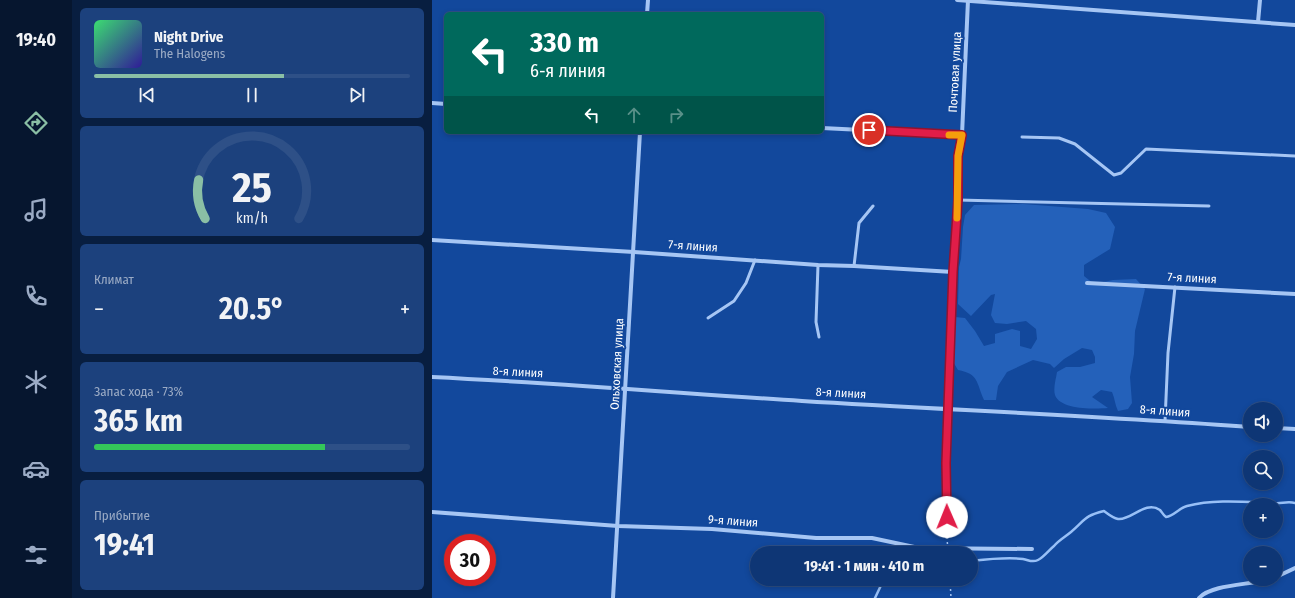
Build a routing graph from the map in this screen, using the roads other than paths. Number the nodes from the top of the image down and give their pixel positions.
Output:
1 (648, 0) edge
2 (957, 0) edge
3 (968, 0) edge
4 (1260, 0) edge
5 (647, 12) edge
6 (1258, 22) junction
7 (1295, 25) edge
8 (432, 103) edge
9 (444, 104) edge
10 (824, 128) edge
11 (640, 134) edge
12 (962, 135) junction
13 (1022, 136) dead end
14 (1295, 156) edge
15 (958, 200) junction
16 (873, 206) dead end
17 (1209, 206) dead end
18 (432, 240) edge
19 (634, 252) junction
20 (755, 260) junction
21 (818, 265) junction
22 (854, 266) junction
23 (953, 272) junction
24 (1087, 283) dead end
25 (1175, 287) junction
26 (1295, 294) edge
27 (708, 318) dead end
28 (819, 337) dead end
29 (432, 377) edge
30 (625, 388) junction
31 (948, 409) junction
32 (1165, 421) junction
33 (1243, 427) edge
34 (1283, 428) edge
35 (1295, 429) edge
36 (432, 512) edge
37 (618, 526) junction
38 (947, 537) road end
39 (1032, 549) dead end
40 (1295, 568) edge
41 (1283, 574) edge
42 (1243, 584) edge
43 (613, 598) edge
44 (1199, 598) edge

1 - 5 street
2 - 3 street
3 - 6 street
3 - 12 street, Почтовая улица
4 - 6 street
6 - 7 street
8 - 9 street
10 - 12 street
11 - 19 street, Ольховская улица
12 - 15 street, Почтовая улица
13 - 14 lane
15 - 17 lane
15 - 23 street, Почтовая улица
16 - 22 lane
18 - 19 street, 7-я линия
19 - 20 street, 7-я линия
19 - 30 street, Ольховская улица
20 - 21 street, 7-я линия
20 - 27 lane
21 - 22 street, 7-я линия
21 - 28 lane
22 - 23 street, 7-я линия
23 - 31 street, Почтовая улица
24 - 25 street, 7-я линия
25 - 26 street, 7-я линия
25 - 32 lane
29 - 30 street, 8-я линия
30 - 31 street, 8-я линия
30 - 37 street, Ольховская улица
31 - 32 street, 8-я линия
31 - 38 street, Почтовая улица
32 - 33 street, 8-я линия
34 - 35 street
36 - 37 street, 9-я линия
37 - 39 street, 9-я линия
37 - 43 street, Ольховская улица
40 - 41 street
42 - 44 street

